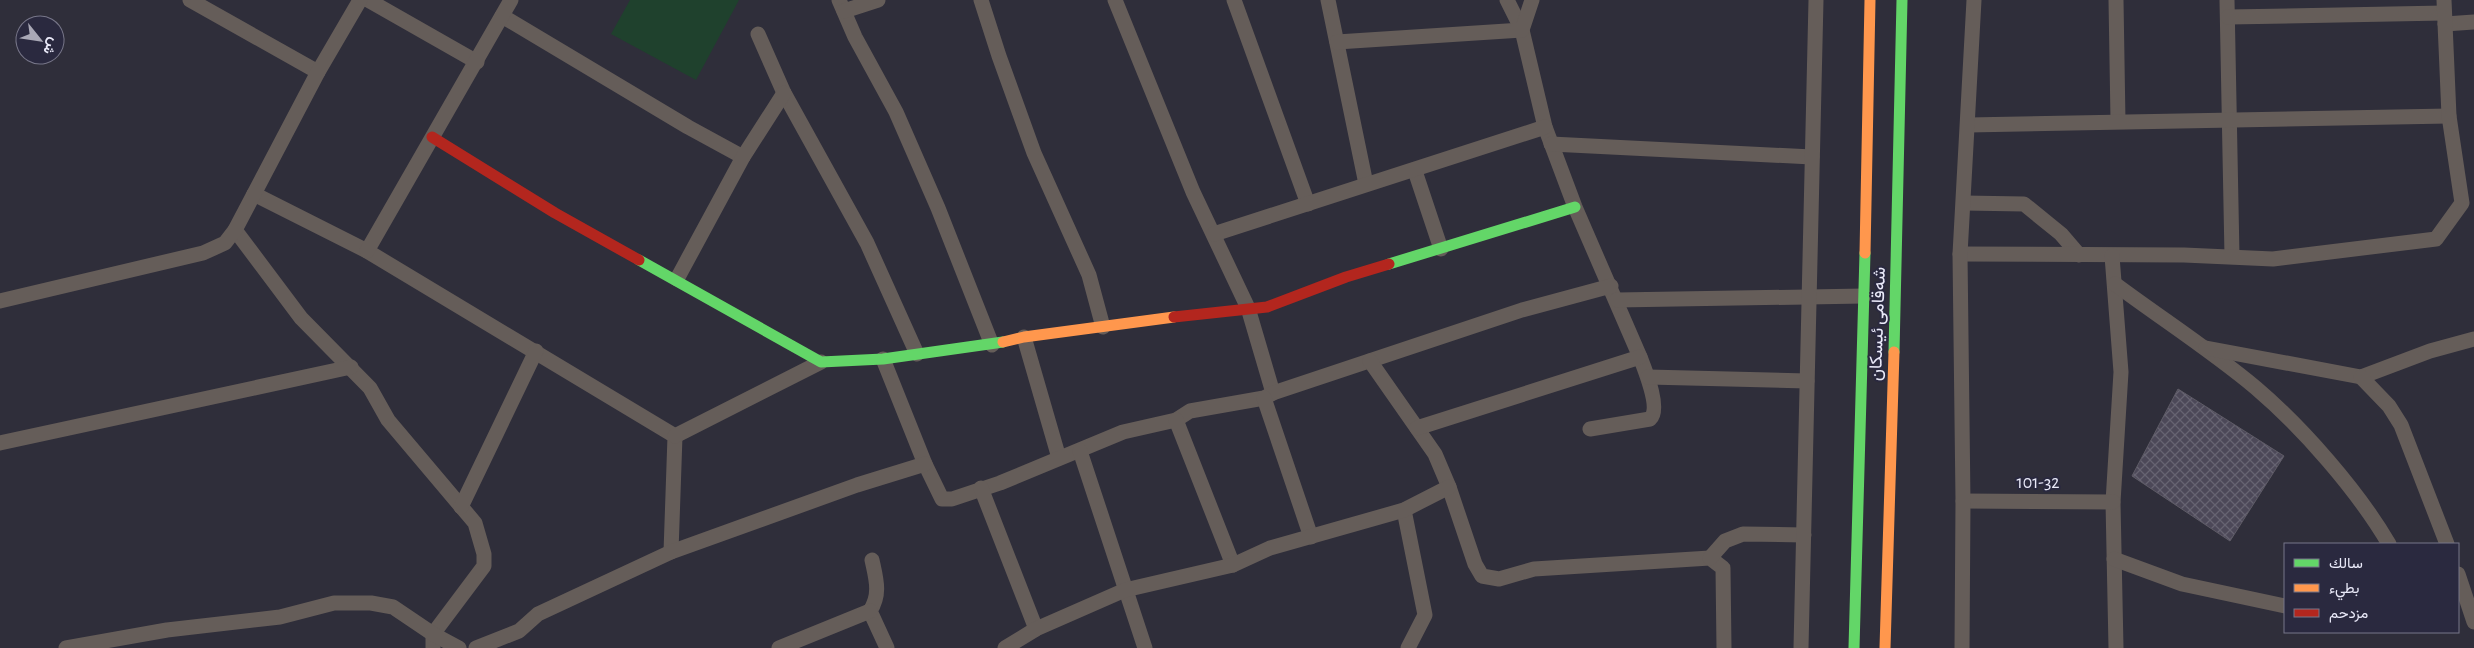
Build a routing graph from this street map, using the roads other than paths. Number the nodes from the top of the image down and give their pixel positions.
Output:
1 (190, 0) edge
2 (360, 0) edge
3 (368, 0) edge
4 (511, 0) edge
5 (878, 0) edge
6 (982, 0) edge
7 (1115, 0) edge
8 (1234, 0) edge
9 (1328, 0) edge
10 (1507, 0) edge
11 (1532, 0) edge
12 (1816, 0) edge
13 (1870, 0) edge
14 (1902, 0) edge
15 (1974, 0) edge
16 (2116, 0) edge
17 (2227, 0) edge
18 (842, 6) edge
19 (2444, 12) edge
20 (502, 16) junction
21 (2228, 17) junction
22 (2474, 22) edge
23 (1522, 30) junction
24 (758, 34) dead end
25 (1337, 42) junction
26 (477, 62) junction
27 (318, 72) junction
28 (784, 93) junction
29 (2449, 116) junction
30 (2230, 119) junction
31 (2118, 121) junction
32 (1968, 125) junction
33 (1545, 127) junction
34 (432, 137) junction
35 (1551, 144) junction
36 (743, 157) junction
37 (1812, 157) junction
38 (1414, 171) junction
39 (1366, 184) junction
40 (254, 194) junction
41 (2468, 199) edge
42 (1964, 203) junction
43 (1308, 204) junction
44 (1575, 207) junction
45 (235, 230) junction
46 (1214, 234) junction
47 (1441, 249) junction
48 (367, 251) junction
49 (1960, 254) junction
50 (2079, 255) junction
51 (2112, 256) junction
52 (2232, 256) junction
53 (677, 279) junction
54 (2115, 284) junction
55 (1614, 293) junction
56 (1864, 296) junction
57 (1809, 298) junction
58 (0, 301) edge
59 (1248, 308) junction
60 (1103, 327) junction
61 (1024, 337) junction
62 (2474, 339) edge
63 (992, 345) junction
64 (2202, 347) junction
65 (536, 351) junction
66 (917, 354) junction
67 (1640, 357) junction
68 (883, 359) junction
69 (1370, 361) junction
70 (821, 362) junction
71 (351, 367) junction
72 (1648, 377) junction
73 (2361, 377) junction
74 (1807, 381) junction
75 (1268, 396) junction
76 (1176, 420) junction
77 (1417, 428) junction
78 (1590, 429) dead end
79 (675, 436) junction
80 (0, 443) edge
81 (1080, 451) junction
82 (1059, 458) junction
83 (925, 464) junction
84 (1449, 487) junction
85 (982, 488) junction
86 (1963, 501) junction
87 (2113, 502) junction
88 (461, 507) junction
89 (1404, 510) junction
90 (1804, 535) junction
91 (1310, 537) junction
92 (2388, 543) edge
93 (2448, 543) edge
94 (671, 552) junction
95 (1710, 558) junction
96 (2114, 559) junction
97 (872, 560) dead end
98 (1234, 565) junction
99 (2459, 578) edge
100 (1125, 590) junction
101 (2284, 606) edge
102 (870, 611) junction
103 (2470, 617) edge
104 (1036, 628) junction
105 (433, 641) edge
106 (66, 648) edge
107 (459, 648) edge
108 (476, 648) edge
109 (779, 648) edge
110 (887, 648) edge
111 (1005, 648) edge
112 (1145, 648) edge
113 (1408, 648) edge
114 (1724, 648) edge
115 (1801, 648) edge
116 (1854, 648) edge
117 (1885, 648) edge
118 (1962, 648) edge
119 (2116, 648) edge

1 - 27 street
2 - 27 street
3 - 26 street
4 - 20 street
5 - 18 street
6 - 60 street
7 - 46 street
8 - 43 street
9 - 25 street
10 - 23 street
11 - 23 street
12 - 37 street
13 - 56 main road, شەقامی ئیسکان
14 - 117 main road, شەقامی ئیسکان
15 - 32 street
16 - 31 street
17 - 21 street
18 - 63 street
19 - 21 street
19 - 22 street
19 - 29 street
20 - 26 street
20 - 36 street
21 - 30 street
23 - 25 street
23 - 33 street
24 - 28 street
25 - 39 street
26 - 34 street
27 - 40 street
28 - 36 street
28 - 66 street
29 - 30 street
29 - 41 street
30 - 31 street
30 - 52 street
31 - 32 street
32 - 42 street
33 - 35 street
33 - 38 street
34 - 48 street
34 - 53 main road
35 - 37 street
35 - 44 street
36 - 53 street
37 - 57 street
38 - 39 street
38 - 47 street
39 - 43 street
40 - 45 street
40 - 48 street
41 - 52 street
42 - 49 street
42 - 50 street
43 - 46 street
44 - 47 main road
44 - 55 street
45 - 58 street
45 - 71 street
46 - 59 street
47 - 59 main road
48 - 65 street
49 - 50 street
49 - 86 street
50 - 51 street
51 - 52 street
51 - 54 street
53 - 70 main road
54 - 64 street
54 - 87 street
55 - 57 street
55 - 67 street
55 - 69 street
56 - 57 street
56 - 116 main road, شەقامی ئیسکان
57 - 74 street
59 - 60 main road
59 - 75 street
60 - 61 main road
61 - 63 main road
61 - 82 street
62 - 73 street
63 - 66 main road
64 - 73 street
64 - 92 street
65 - 79 street
65 - 88 street
66 - 68 main road
67 - 72 street
67 - 77 street
68 - 70 main road
68 - 83 street
69 - 75 street
69 - 77 street
70 - 79 street
71 - 80 street
71 - 88 street
72 - 74 street
72 - 78 street
73 - 93 street
74 - 90 street
75 - 76 street
75 - 91 street
76 - 81 street
76 - 98 street
77 - 84 street
79 - 94 street
81 - 82 street
81 - 100 street
82 - 85 street
83 - 85 street
83 - 94 street
84 - 89 street
84 - 95 street
85 - 104 street
86 - 87 street, 101-32
86 - 118 street
87 - 96 street
88 - 105 street
89 - 91 street
89 - 113 street
90 - 95 street
90 - 115 street
91 - 98 street
94 - 108 street
95 - 114 street
96 - 101 street
96 - 119 street
97 - 102 street
98 - 100 street
99 - 103 street
100 - 104 street
100 - 112 street
102 - 109 street
102 - 110 street
104 - 111 street
105 - 106 street
105 - 107 street

